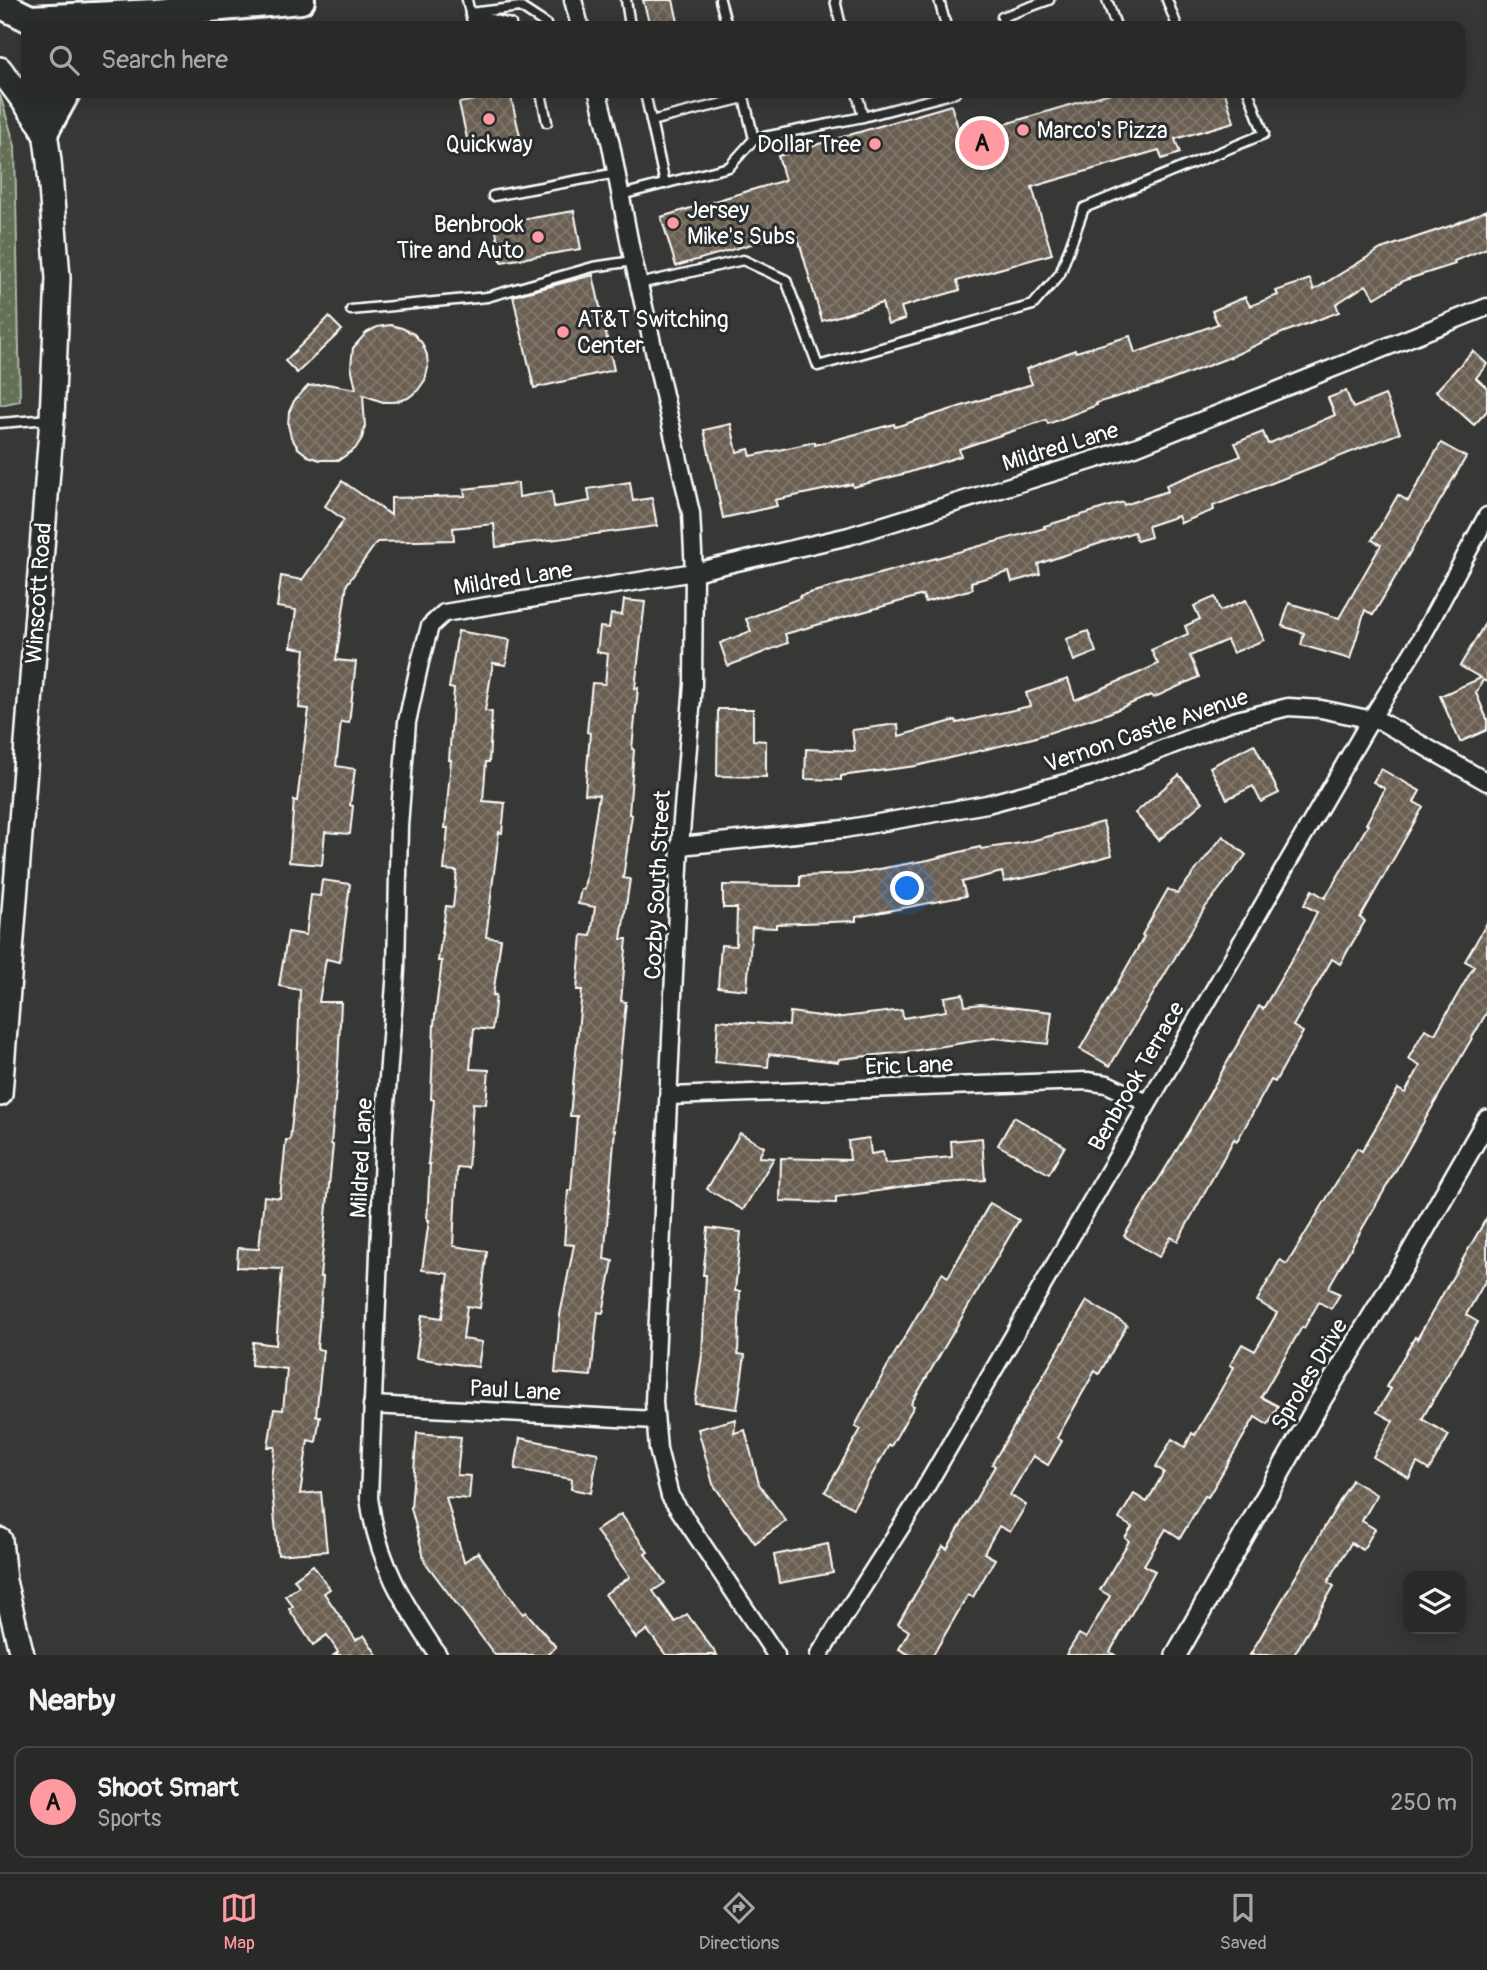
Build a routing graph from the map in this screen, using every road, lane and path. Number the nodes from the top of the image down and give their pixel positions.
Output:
1 (301, 0) edge
2 (467, 0) edge
3 (573, 0) edge
4 (626, 0) edge
5 (720, 0) edge
6 (835, 0) edge
7 (939, 0) edge
8 (1049, 0) edge
9 (1107, 0) edge
10 (1167, 0) edge
11 (0, 4) edge
12 (470, 13) junction
13 (30, 15) edge
14 (145, 20) edge
15 (472, 21) edge
16 (483, 21) edge
17 (501, 21) edge
18 (539, 21) edge
19 (579, 21) edge
20 (629, 21) edge
21 (726, 21) edge
22 (840, 21) edge
23 (945, 21) edge
24 (1003, 21) edge
25 (1114, 21) edge
26 (1175, 21) edge
27 (0, 69) edge
28 (21, 98) edge
29 (21, 98) edge
30 (41, 98) edge
31 (63, 98) edge
32 (542, 98) edge
33 (599, 98) edge
34 (646, 98) edge
35 (737, 98) edge
36 (744, 98) edge
37 (858, 98) edge
38 (936, 98) edge
39 (1252, 98) edge
40 (863, 117) junction
41 (651, 121) junction
42 (547, 122) dead end
43 (45, 131) junction
44 (754, 139) junction
45 (617, 173) junction
46 (665, 184) junction
47 (621, 195) junction
48 (492, 196) dead end
49 (633, 261) junction
50 (639, 284) junction
51 (1487, 307) edge
52 (351, 310) dead end
53 (52, 418) junction
54 (0, 423) edge
55 (1487, 516) edge
56 (694, 572) junction
57 (1371, 719) junction
58 (1487, 782) edge
59 (680, 846) junction
60 (0, 1094) edge
61 (669, 1096) junction
62 (1147, 1103) junction
63 (1487, 1120) edge
64 (372, 1405) junction
65 (655, 1420) junction
66 (0, 1539) edge
67 (22, 1655) edge
68 (438, 1655) edge
69 (776, 1655) edge
70 (819, 1655) edge
71 (1176, 1655) edge

1 - 14 highway
2 - 12 lane
3 - 19 street
4 - 20 lane
5 - 21 lane
6 - 22 lane
7 - 23 lane
8 - 24 lane
9 - 25 lane
10 - 26 lane
11 - 13 highway
12 - 15 lane
12 - 16 lane
12 - 17 lane
12 - 18 lane
13 - 14 highway
27 - 28 main road
29 - 43 main road
30 - 43 main road, Winscott Road
31 - 43 highway
32 - 42 lane
33 - 45 street, Cozby South Street
34 - 41 lane
35 - 41 lane
36 - 44 lane
37 - 40 lane
38 - 40 lane
39 - 50 lane
40 - 44 lane
41 - 46 lane
43 - 53 main road, Winscott Road
44 - 46 lane
45 - 47 street, Cozby South Street
45 - 48 lane
46 - 47 lane
47 - 49 street, Cozby South Street
49 - 50 street, Cozby South Street
49 - 52 lane
50 - 56 street, Cozby South Street
51 - 56 street, Mildred Lane
53 - 54 lane
53 - 60 main road, Winscott Road
55 - 57 street, Benbrook Terrace
56 - 59 street, Cozby South Street
56 - 64 street, Mildred Lane
57 - 58 street, Vernon Castle Avenue
57 - 59 street, Vernon Castle Avenue
57 - 62 street, Benbrook Terrace
59 - 61 street, Cozby South Street
61 - 62 street, Eric Lane
61 - 65 street, Cozby South Street
62 - 70 street, Benbrook Terrace
63 - 71 street, Sproles Drive
64 - 65 street, Paul Lane
64 - 68 street, Mildred Lane
65 - 69 street, Cozby South Street
66 - 67 main road

